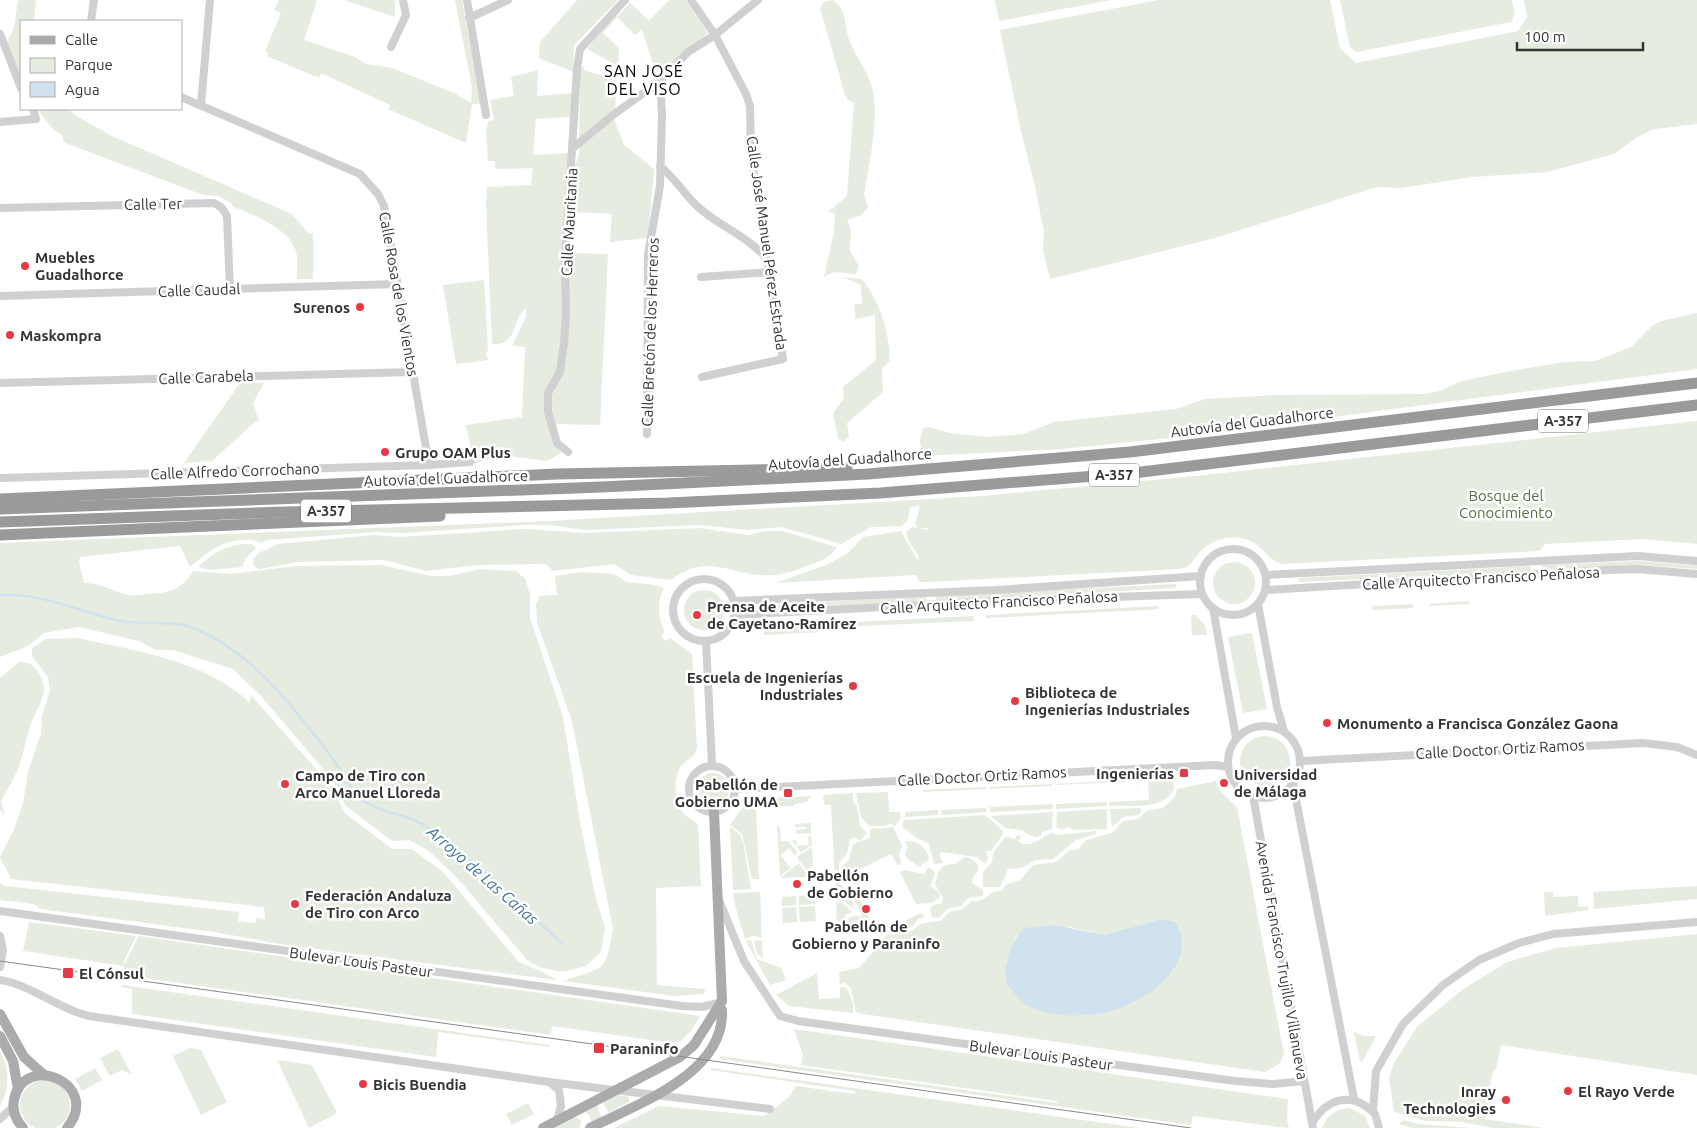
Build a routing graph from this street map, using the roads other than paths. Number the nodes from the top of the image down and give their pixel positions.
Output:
1 (94, 0) edge
2 (210, 0) edge
3 (403, 0) edge
4 (467, 0) edge
5 (508, 0) edge
6 (625, 0) edge
7 (691, 0) edge
8 (758, 0) edge
9 (469, 18) junction
10 (91, 20) edge
11 (1, 34) edge
12 (714, 35) junction
13 (391, 47) dead end
14 (660, 81) junction
15 (20, 86) edge
16 (182, 97) edge
17 (201, 105) junction
18 (33, 110) edge
19 (486, 115) dead end
20 (0, 122) edge
21 (574, 148) junction
22 (660, 166) junction
23 (0, 208) edge
24 (767, 259) junction
25 (770, 272) junction
26 (700, 277) dead end
27 (397, 284) junction
28 (230, 290) junction
29 (0, 296) edge
30 (412, 372) junction
31 (702, 377) dead end
32 (1697, 378) edge
33 (0, 383) edge
34 (1697, 383) edge
35 (1616, 392) junction
36 (1697, 405) edge
37 (647, 434) dead end
38 (568, 452) dead end
39 (470, 462) dead end
40 (430, 465) junction
41 (961, 466) junction
42 (0, 478) edge
43 (0, 498) edge
44 (652, 503) junction
45 (0, 509) edge
46 (0, 522) edge
47 (0, 535) edge
48 (1697, 561) edge
49 (1697, 574) edge
50 (1266, 575) junction
51 (1201, 576) junction
52 (1266, 590) junction
53 (1202, 594) junction
54 (734, 601) junction
55 (1258, 604) junction
56 (1212, 608) junction
57 (735, 615) junction
58 (706, 641) junction
59 (1284, 731) junction
60 (1236, 738) junction
61 (1697, 755) edge
62 (1301, 761) junction
63 (712, 765) junction
64 (1228, 767) junction
65 (1293, 784) junction
66 (735, 789) junction
67 (1253, 796) junction
68 (714, 812) junction
69 (718, 896) junction
70 (0, 911) edge
71 (1697, 922) edge
72 (0, 936) edge
73 (0, 966) edge
74 (0, 980) edge
75 (722, 1006) junction
76 (0, 1014) edge
77 (0, 1036) edge
78 (43, 1074) junction
79 (1304, 1081) junction
80 (549, 1082) junction
81 (18, 1089) junction
82 (617, 1090) junction
83 (654, 1095) junction
84 (1354, 1100) junction
85 (13, 1107) junction
86 (770, 1109) dead end
87 (1373, 1111) junction
88 (0, 1120) edge
89 (557, 1121) junction
90 (1312, 1126) edge
91 (23, 1128) edge
92 (67, 1128) edge
93 (543, 1128) edge
94 (590, 1128) edge
95 (1379, 1128) edge

1 - 10 street
2 - 17 street
3 - 13 street
4 - 9 street
5 - 9 street
6 - 21 street, Calle Mauritania
7 - 12 street, Calle José Manuel Pérez Estrada
8 - 12 street
9 - 19 street
11 - 15 street
12 - 14 street
12 - 24 street, Calle José Manuel Pérez Estrada
14 - 21 street
14 - 22 street, Calle Bretón de los Herreros
16 - 17 street, Calle Rosa de los Vientos
17 - 27 street, Calle Rosa de los Vientos
18 - 20 street
21 - 38 street, Calle Mauritania
22 - 24 street
22 - 37 street, Calle Bretón de los Herreros
23 - 28 street, Calle Ter
24 - 25 street, Calle José Manuel Pérez Estrada
25 - 26 street
25 - 31 street, Calle José Manuel Pérez Estrada
27 - 28 street, Calle Caudal
27 - 30 street, Calle Rosa de los Vientos
28 - 29 street, Calle Caudal
30 - 33 street, Calle Carabela
30 - 40 street, Calle Rosa de los Vientos
32 - 35 highway
34 - 35 highway, Autovía del Guadalhorce / A-357
35 - 41 highway, Autovía del Guadalhorce / A-357
36 - 44 highway, Autovía del Guadalhorce / A-357
39 - 40 street, Calle Alfredo Corrochano
40 - 42 street, Calle Alfredo Corrochano
41 - 43 highway
41 - 45 highway, Autovía del Guadalhorce / A-357
44 - 46 highway, Autovía del Guadalhorce / A-357
44 - 47 highway
48 - 50 street, Calle Arquitecto Francisco Peñalosa
49 - 52 street, Calle Arquitecto Francisco Peñalosa
50 - 51 street
50 - 52 street
51 - 53 street
51 - 54 street, Calle Arquitecto Francisco Peñalosa
52 - 55 street
53 - 56 street
53 - 57 street, Calle Arquitecto Francisco Peñalosa
54 - 57 street
54 - 58 street
55 - 56 street
55 - 59 street
56 - 60 street
57 - 58 street
58 - 63 street
59 - 60 street
59 - 62 street
60 - 64 street
61 - 62 street, Calle Doctor Ortiz Ramos
62 - 65 street
63 - 66 street
63 - 68 street
64 - 66 street, Calle Doctor Ortiz Ramos
64 - 67 street
65 - 67 street
65 - 84 street
66 - 68 street
67 - 79 street, Avenida Francisco Trujillo Villanueva
68 - 69 main road
69 - 75 main road
69 - 79 street, Bulevar Louis Pasteur
70 - 75 street, Bulevar Louis Pasteur
71 - 87 street
72 - 73 street
74 - 80 street
75 - 82 main road
75 - 83 main road
76 - 78 main road
77 - 81 main road
78 - 81 main road
78 - 92 main road
79 - 90 street, Avenida Francisco Trujillo Villanueva
80 - 82 street
80 - 89 street
81 - 85 main road
82 - 83 street
82 - 89 main road
83 - 86 street
83 - 94 main road
84 - 87 street
84 - 90 street
85 - 88 street
85 - 91 main road
87 - 95 street
89 - 93 main road

